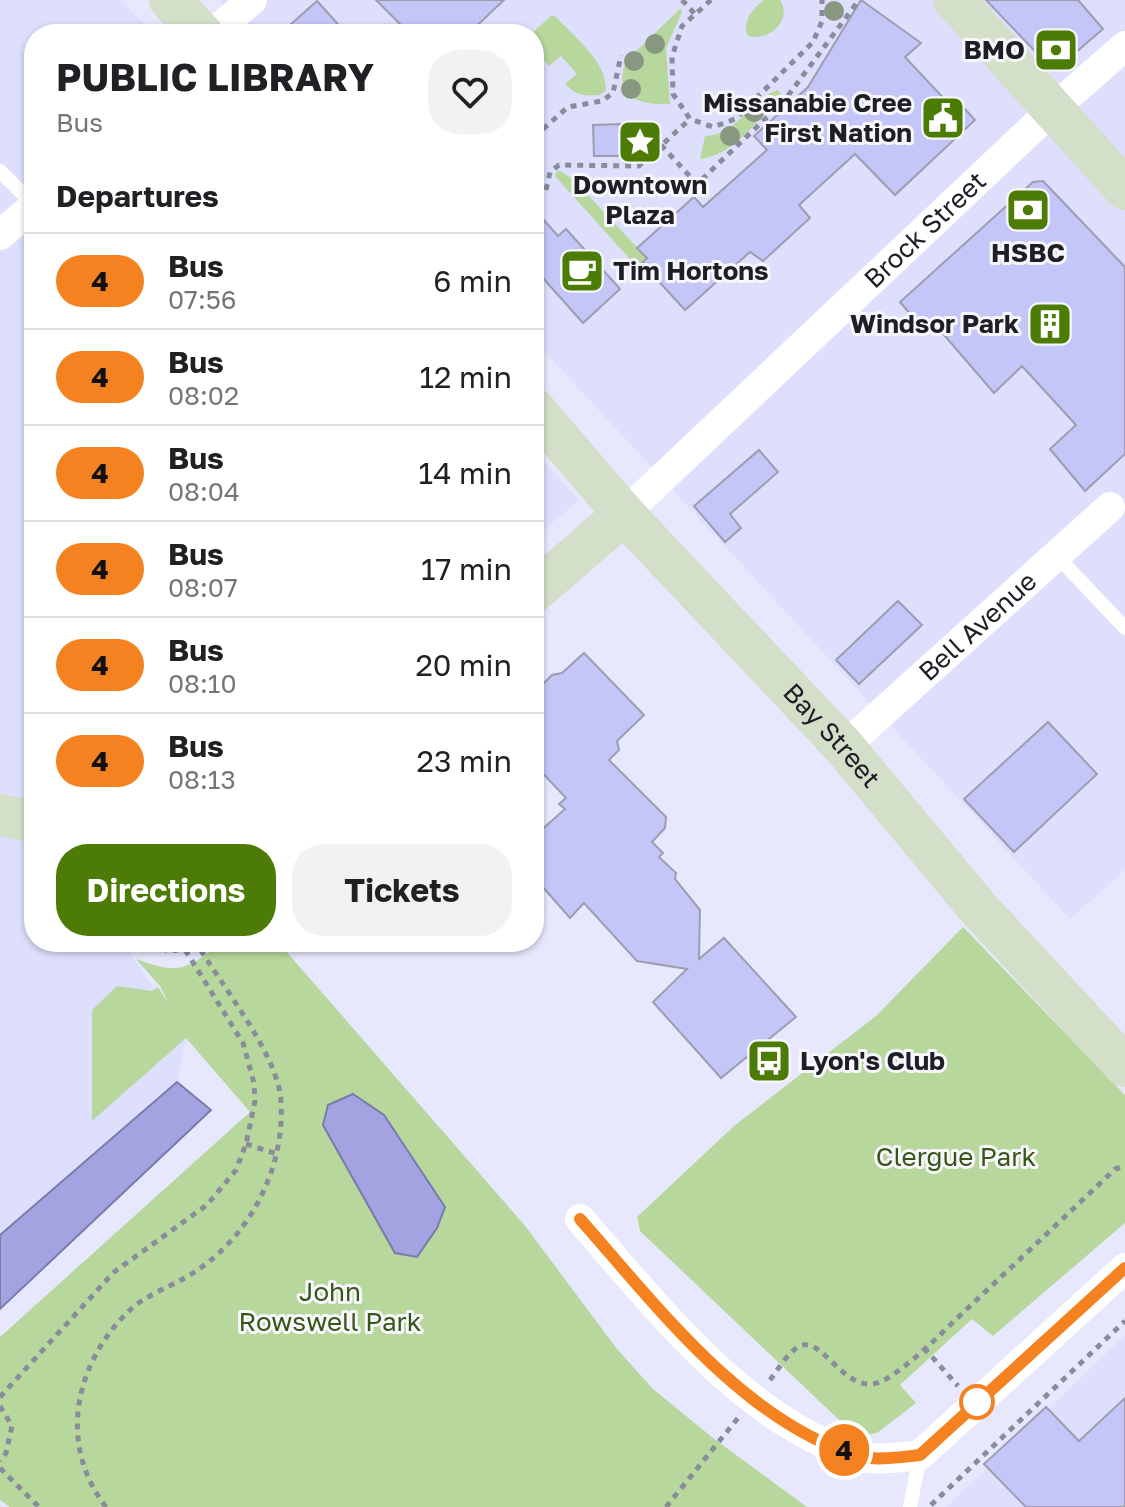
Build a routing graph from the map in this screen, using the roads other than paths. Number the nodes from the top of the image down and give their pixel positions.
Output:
1 (170, 0) edge
2 (252, 0) edge
3 (954, 0) edge
4 (193, 24) edge
5 (224, 24) edge
6 (1125, 46) edge
7 (1052, 110) junction
8 (0, 171) edge
9 (1125, 189) edge
10 (24, 195) edge
11 (24, 214) edge
12 (0, 235) edge
13 (544, 421) edge
14 (1110, 507) dead end
15 (624, 514) junction
16 (1056, 555) junction
17 (544, 583) edge
18 (1125, 628) edge
19 (844, 747) junction
20 (0, 815) edge
21 (24, 820) edge
22 (1125, 1066) edge
23 (580, 1219) dead end
24 (1125, 1268) edge
25 (920, 1455) junction
26 (910, 1507) edge

1 - 4 main road
2 - 5 street
3 - 7 main road
6 - 7 street, Brock Street
7 - 9 main road
7 - 15 street, Brock Street
8 - 10 lane
11 - 12 street
13 - 15 main road, Bay Street
14 - 16 street, Bell Avenue
15 - 17 main road
15 - 19 main road, Bay Street
16 - 18 lane
16 - 19 street, Bell Avenue
19 - 22 main road, Bay Street
20 - 21 main road
23 - 25 street
24 - 25 street
25 - 26 lane

